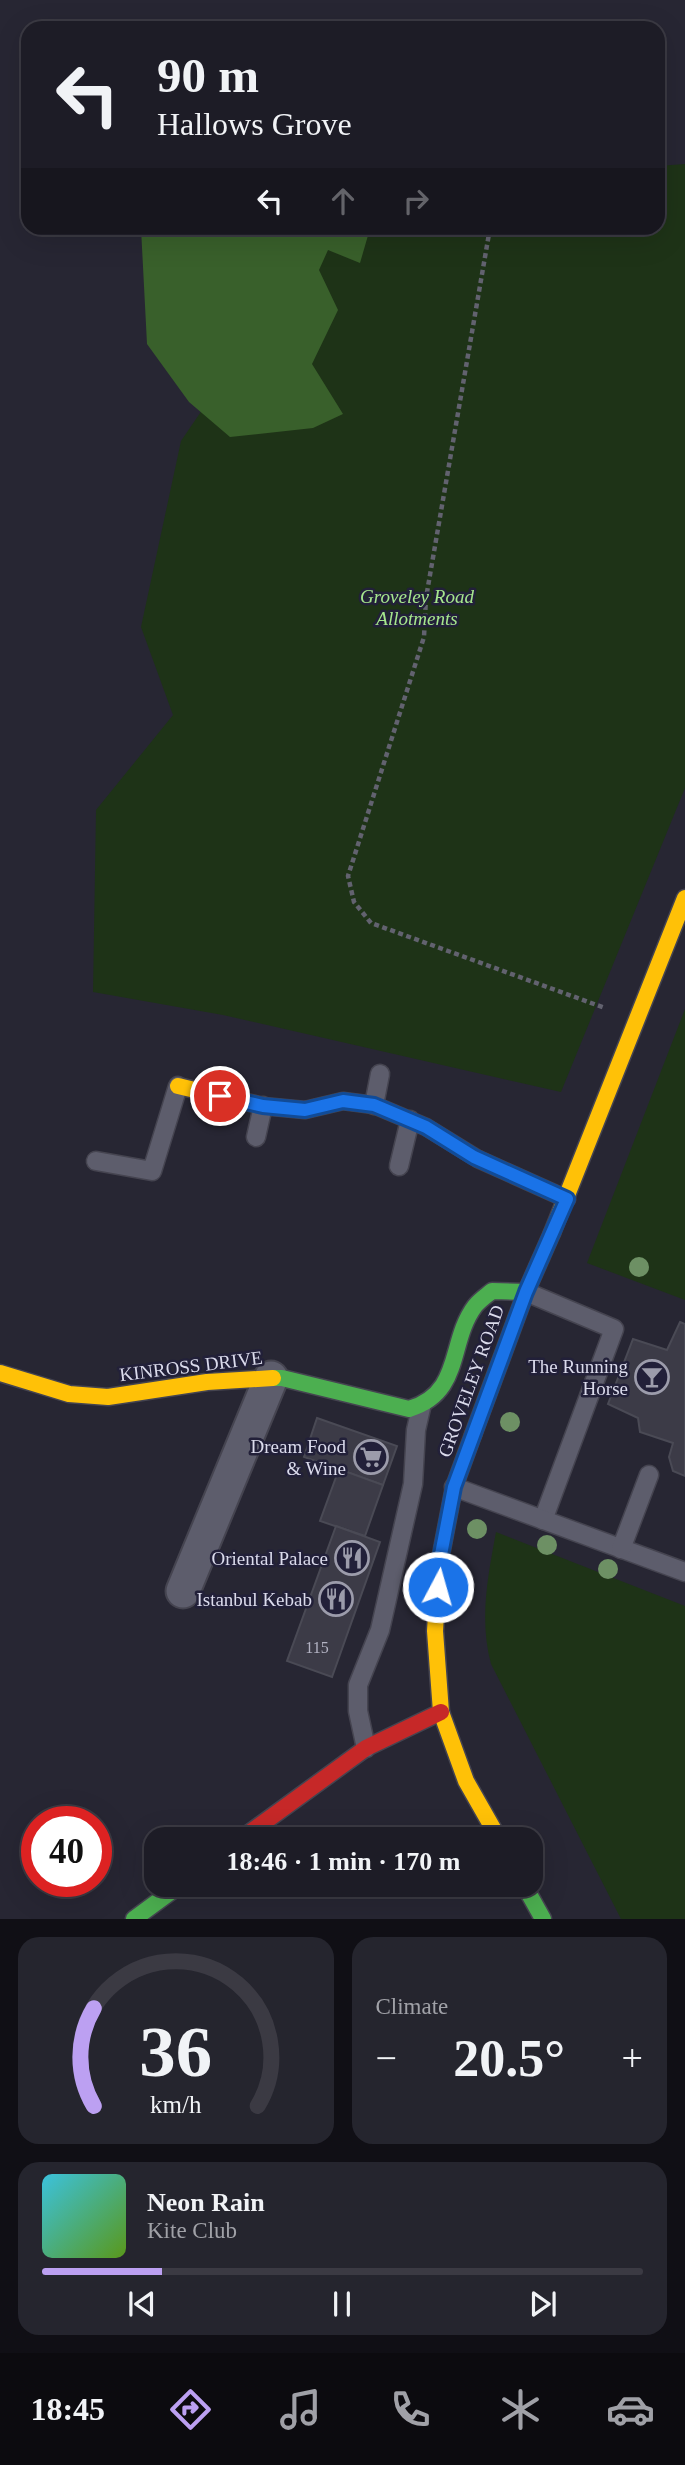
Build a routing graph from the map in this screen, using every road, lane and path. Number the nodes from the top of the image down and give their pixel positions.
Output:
1 (489, 235) edge
2 (685, 898) edge
3 (636, 1018) junction
4 (380, 1074) dead end
5 (178, 1086) joint
6 (374, 1105) junction
7 (263, 1106) junction
8 (410, 1120) junction
9 (256, 1136) dead end
10 (96, 1161) dead end
11 (400, 1166) dead end
12 (567, 1199) junction
13 (526, 1292) junction
14 (0, 1373) edge
15 (271, 1378) junction
16 (421, 1408) junction
17 (649, 1475) dead end
18 (454, 1487) junction
19 (543, 1520) junction
20 (621, 1549) junction
21 (685, 1573) edge
22 (183, 1591) dead end
23 (441, 1712) junction
24 (366, 1748) junction
25 (257, 1827) edge
26 (492, 1827) edge
27 (164, 1897) edge
28 (531, 1897) edge
29 (134, 1919) edge
30 (543, 1919) edge

1 - 3 path
2 - 3 street, GROVELEY ROAD
3 - 12 street, GROVELEY ROAD
4 - 6 lane
5 - 7 street
5 - 10 lane
6 - 7 street
6 - 8 street
7 - 9 lane
8 - 11 lane
8 - 12 street
12 - 13 street, GROVELEY ROAD
13 - 16 street
13 - 18 street, GROVELEY ROAD
13 - 19 lane
14 - 15 street, KINROSS DRIVE
15 - 16 street, KINROSS DRIVE
15 - 22 street
16 - 24 lane
17 - 20 lane
18 - 19 lane
18 - 23 street, GROVELEY ROAD
19 - 20 lane
20 - 21 lane
23 - 24 street
23 - 26 street, GROVELEY ROAD
24 - 25 street
27 - 29 street
28 - 30 street

